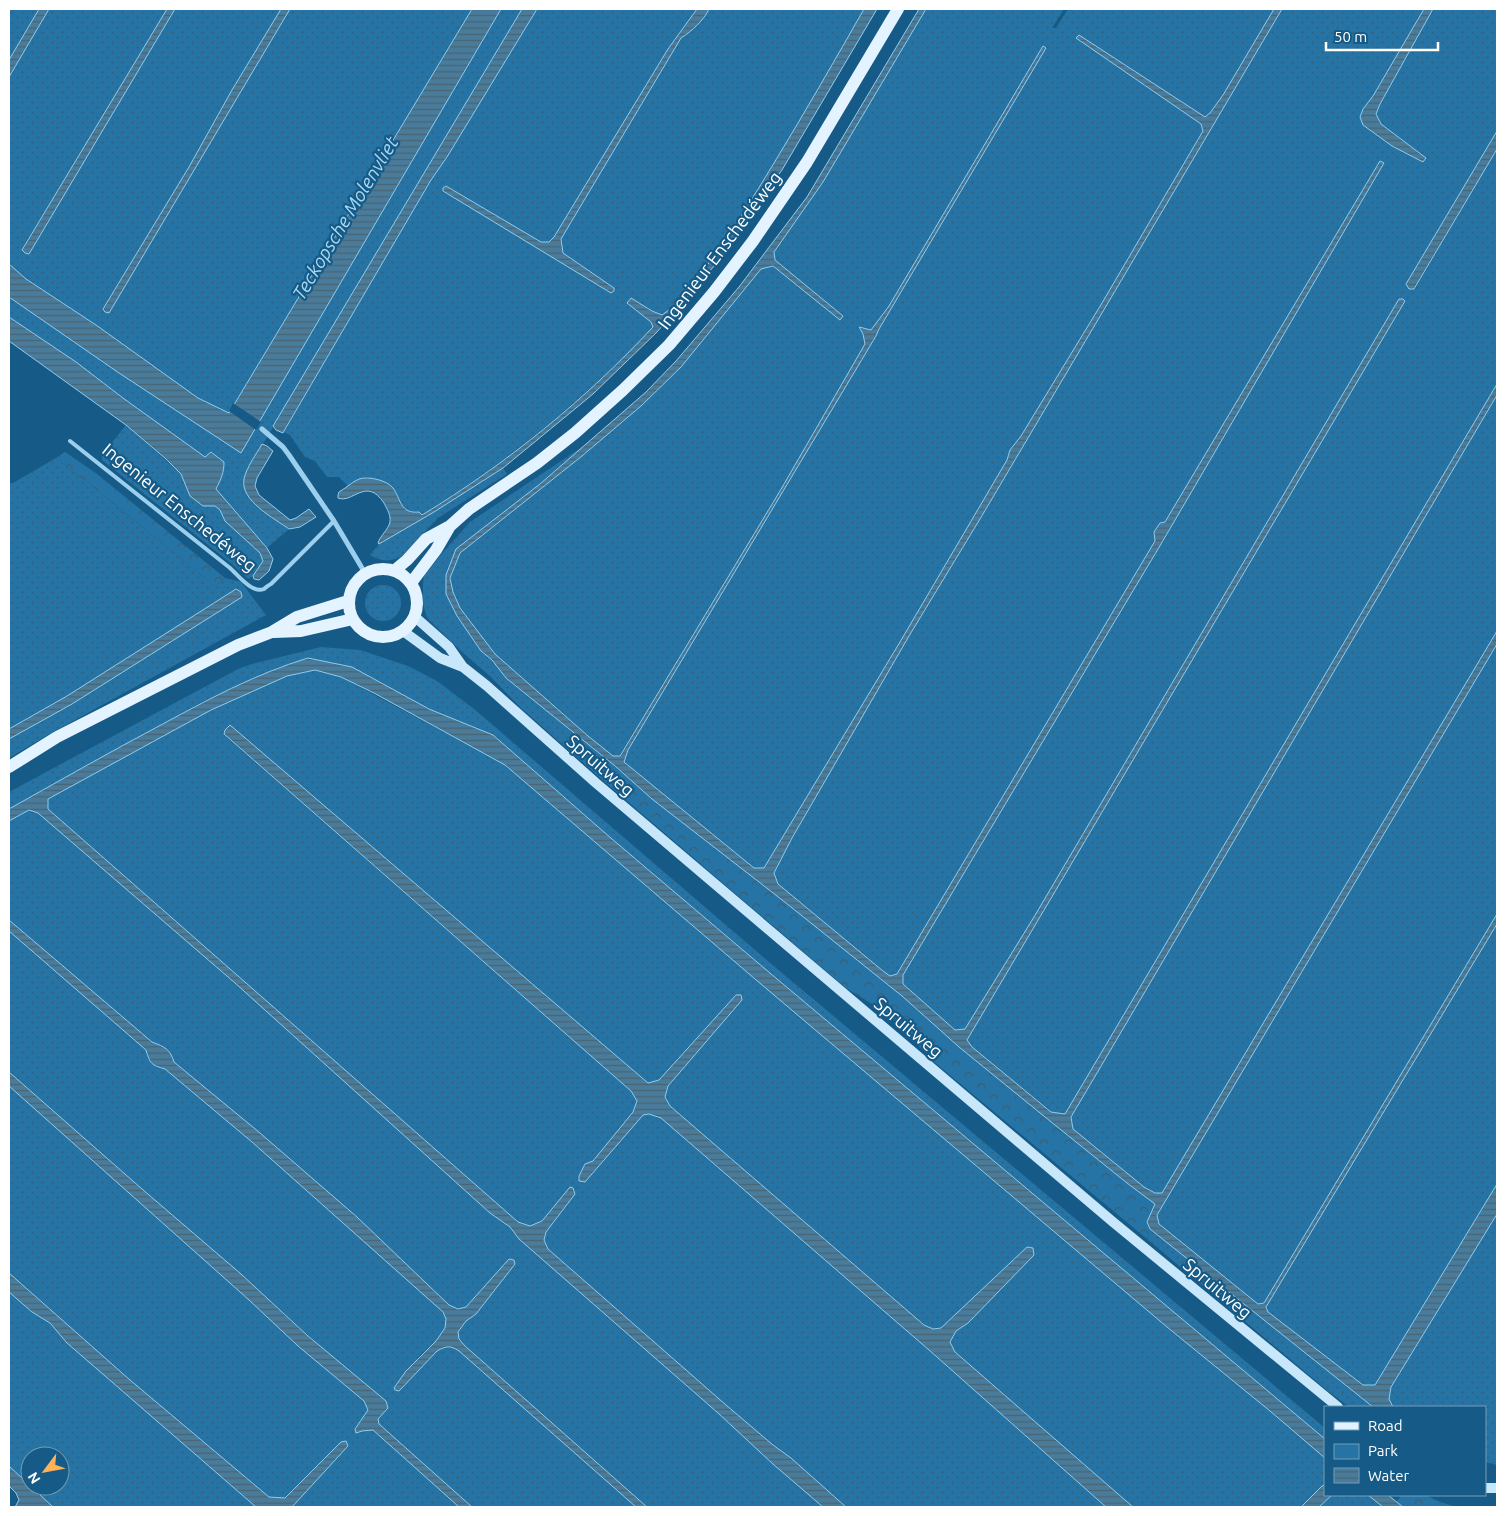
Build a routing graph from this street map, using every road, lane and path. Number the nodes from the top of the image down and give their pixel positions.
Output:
1 (898, 9) edge
2 (262, 429) dead end
3 (70, 441) dead end
4 (334, 522) junction
5 (450, 526) junction
6 (395, 570) junction
7 (365, 573) junction
8 (411, 583) junction
9 (348, 601) junction
10 (414, 616) junction
11 (353, 619) junction
12 (403, 631) junction
13 (272, 632) junction
14 (463, 667) junction
15 (9, 767) edge
16 (1337, 1406) edge

1 - 5 main road, Ingenieur Enschedéweg
2 - 4 street
3 - 4 lane, Ingenieur Enschedéweg
4 - 7 street
5 - 6 main road, Ingenieur Enschedéweg
5 - 8 main road, Ingenieur Enschedéweg
6 - 7 main road
6 - 8 main road
7 - 9 main road
8 - 10 main road
9 - 11 main road
9 - 13 main road
10 - 12 main road
10 - 14 main road, Spruitweg
11 - 12 main road
11 - 13 main road
12 - 14 main road, Spruitweg
13 - 15 main road
14 - 16 main road, Spruitweg

